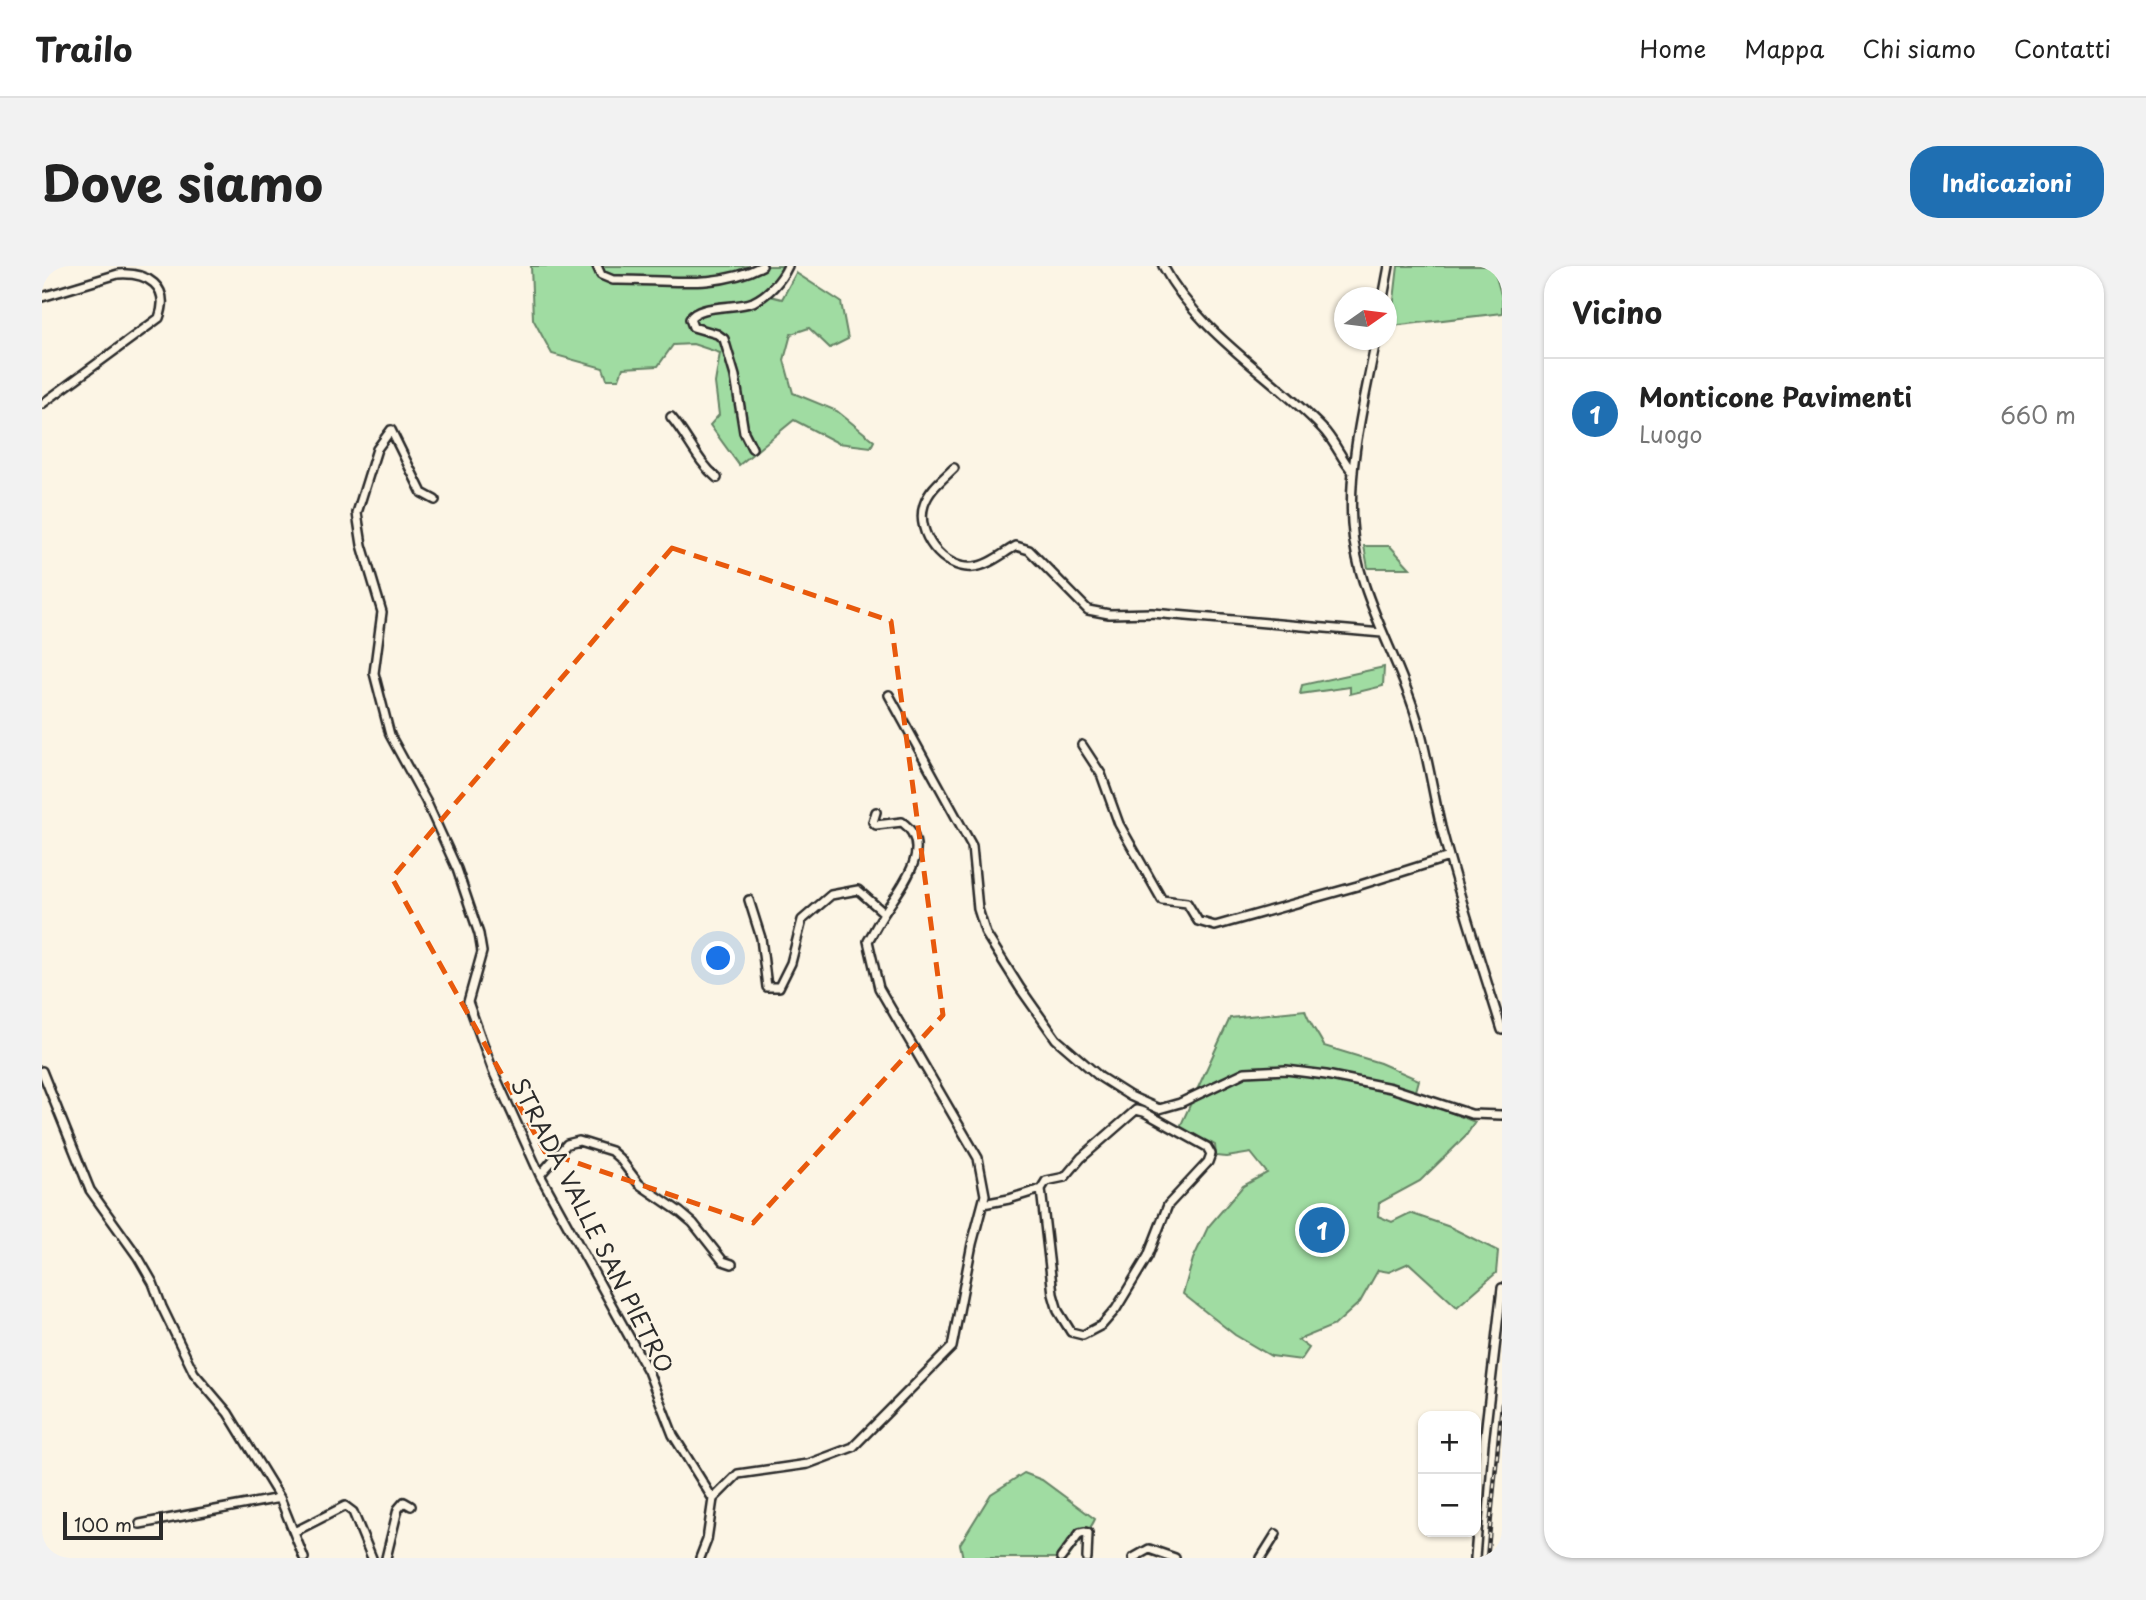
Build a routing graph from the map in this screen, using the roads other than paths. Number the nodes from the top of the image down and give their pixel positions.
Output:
1 (597, 266) edge
2 (762, 266) edge
3 (788, 266) edge
4 (1163, 266) edge
5 (1389, 266) edge
6 (1385, 287) edge
7 (42, 298) edge
8 (1374, 350) edge
9 (42, 404) edge
10 (671, 417) dead end
11 (752, 448) dead end
12 (954, 468) dead end
13 (1353, 472) junction
14 (717, 478) dead end
15 (435, 500) dead end
16 (1382, 633) junction
17 (889, 695) dead end
18 (1082, 745) dead end
19 (876, 813) dead end
20 (1449, 857) junction
21 (749, 900) dead end
22 (884, 913) junction
23 (1502, 1030) edge
24 (42, 1071) edge
25 (1132, 1097) junction
26 (1132, 1112) junction
27 (1502, 1115) edge
28 (540, 1175) junction
29 (1041, 1189) junction
30 (983, 1204) junction
31 (732, 1264) dead end
32 (1502, 1288) edge
33 (280, 1498) junction
34 (713, 1499) junction
35 (411, 1506) dead end
36 (140, 1524) dead end
37 (294, 1532) junction
38 (1276, 1534) dead end
39 (304, 1558) edge
40 (372, 1558) edge
41 (386, 1558) edge
42 (700, 1558) edge
43 (1061, 1558) edge
44 (1087, 1558) edge
45 (1133, 1558) edge
46 (1175, 1558) edge
47 (1261, 1558) edge
48 (1475, 1558) edge

1 - 2 street
3 - 11 street
4 - 13 street
5 - 6 street
7 - 9 street
8 - 13 street
10 - 14 street
12 - 16 street
13 - 16 street
15 - 28 street, STRADA VALLE SAN PIETRO
16 - 20 street
17 - 25 street
18 - 20 street
19 - 22 street
20 - 23 street
21 - 22 street
22 - 30 street
24 - 33 street
25 - 26 street
25 - 27 street
26 - 29 street
26 - 29 street
28 - 31 street
28 - 34 street, STRADA VALLE SAN PIETRO
29 - 30 street
30 - 34 street
32 - 48 street
33 - 36 street
33 - 37 street
34 - 42 street
35 - 41 street
37 - 39 street
37 - 40 street
38 - 47 street
43 - 44 street
45 - 46 street

